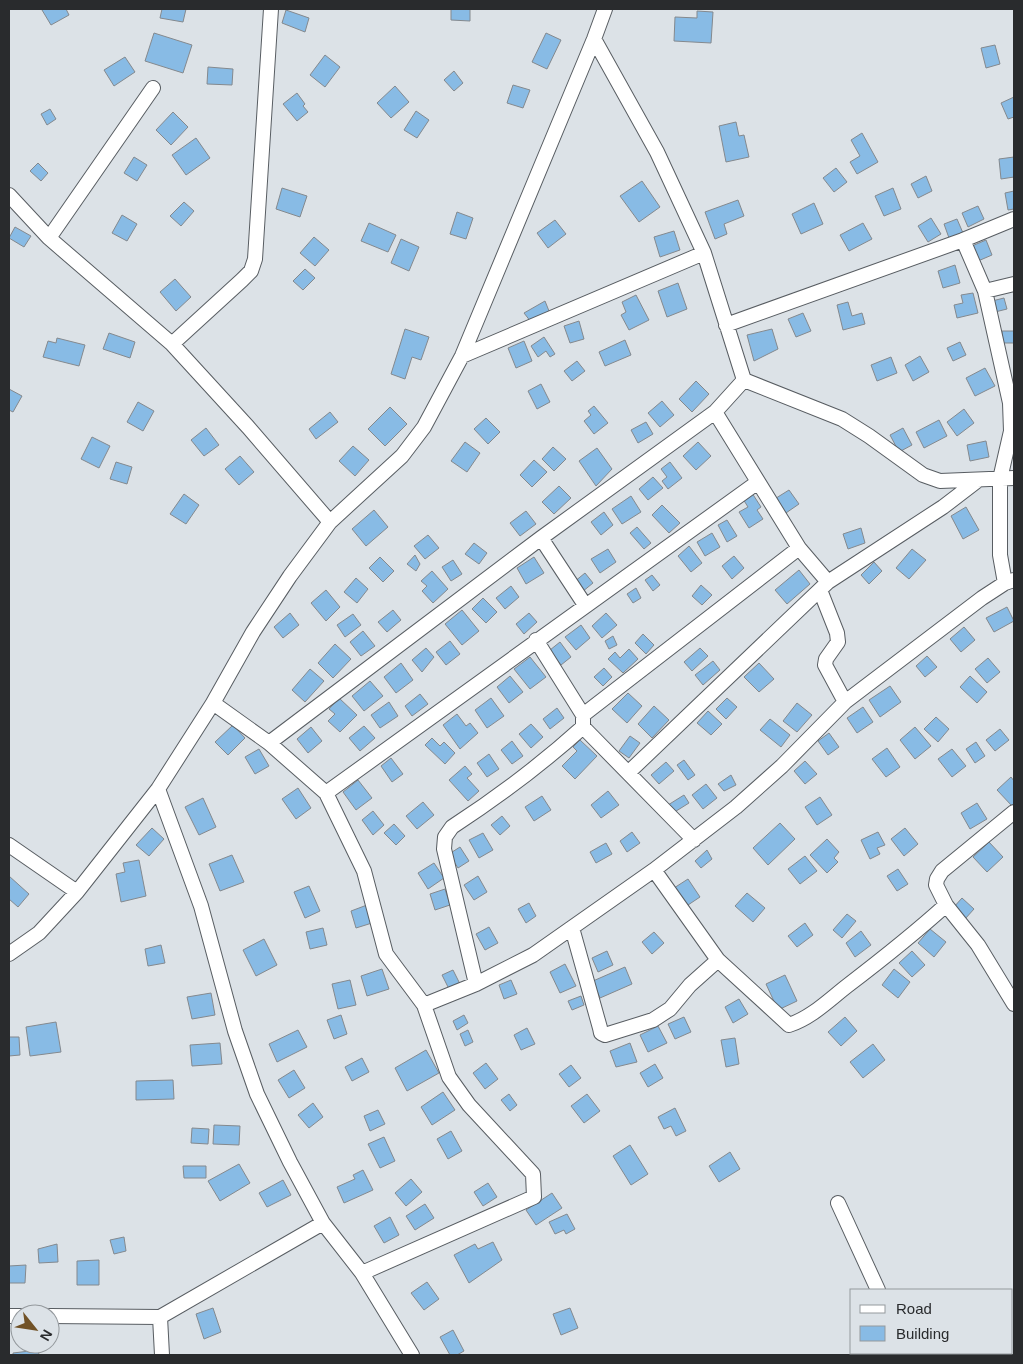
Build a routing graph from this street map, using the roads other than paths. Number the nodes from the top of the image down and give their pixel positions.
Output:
1 (271, 9) edge
2 (605, 9) edge
3 (594, 39) junction
4 (153, 88) dead end
5 (9, 195) edge
6 (1014, 219) edge
7 (49, 238) junction
8 (963, 240) junction
9 (704, 253) junction
10 (1014, 284) edge
11 (985, 291) junction
12 (726, 325) junction
13 (172, 344) junction
14 (462, 356) junction
15 (744, 380) junction
16 (715, 412) junction
17 (1007, 478) edge
18 (977, 481) junction
19 (758, 482) junction
20 (330, 522) junction
21 (541, 538) junction
22 (799, 548) junction
23 (1009, 582) edge
24 (824, 586) junction
25 (585, 605) junction
26 (536, 640) junction
27 (845, 702) junction
28 (213, 703) junction
29 (583, 721) junction
30 (270, 743) junction
31 (629, 772) junction
32 (158, 789) junction
33 (326, 793) junction
34 (1014, 812) edge
35 (694, 840) junction
36 (9, 845) edge
37 (654, 870) junction
38 (77, 892) junction
39 (946, 905) junction
40 (572, 928) junction
41 (9, 954) edge
42 (718, 960) junction
43 (476, 984) junction
44 (1014, 1004) edge
45 (424, 1005) junction
46 (838, 1203) dead end
47 (323, 1223) junction
48 (362, 1274) junction
49 (878, 1289) edge
50 (60, 1316) edge
51 (160, 1318) junction
52 (162, 1355) edge
53 (412, 1355) edge

1 - 13 street
2 - 3 street
3 - 9 street
3 - 14 street
4 - 7 street
5 - 7 street
6 - 8 street
7 - 13 street
8 - 11 street
8 - 12 street
9 - 12 street
9 - 14 street
10 - 11 street
11 - 17 street
12 - 15 street
13 - 20 street
14 - 20 street
15 - 16 street
15 - 18 street
16 - 19 street
16 - 21 street
17 - 18 street
17 - 23 street
18 - 24 street
19 - 22 street
19 - 25 street
20 - 28 street
21 - 25 street
21 - 30 street
22 - 24 street
22 - 29 street
23 - 27 street
24 - 27 street
24 - 31 street
25 - 26 street
26 - 29 street
26 - 33 street
27 - 35 street
28 - 30 street
28 - 32 street
29 - 31 street
29 - 43 street
30 - 33 street
31 - 35 street
32 - 38 street
32 - 47 street
33 - 45 street
34 - 39 street
35 - 37 street
36 - 38 street
37 - 40 street
37 - 42 street
38 - 41 street
39 - 42 street
39 - 44 street
40 - 42 street
40 - 43 street
43 - 45 street
45 - 48 street
46 - 49 street
47 - 48 street
47 - 51 street
48 - 53 street
50 - 51 street
51 - 52 street

